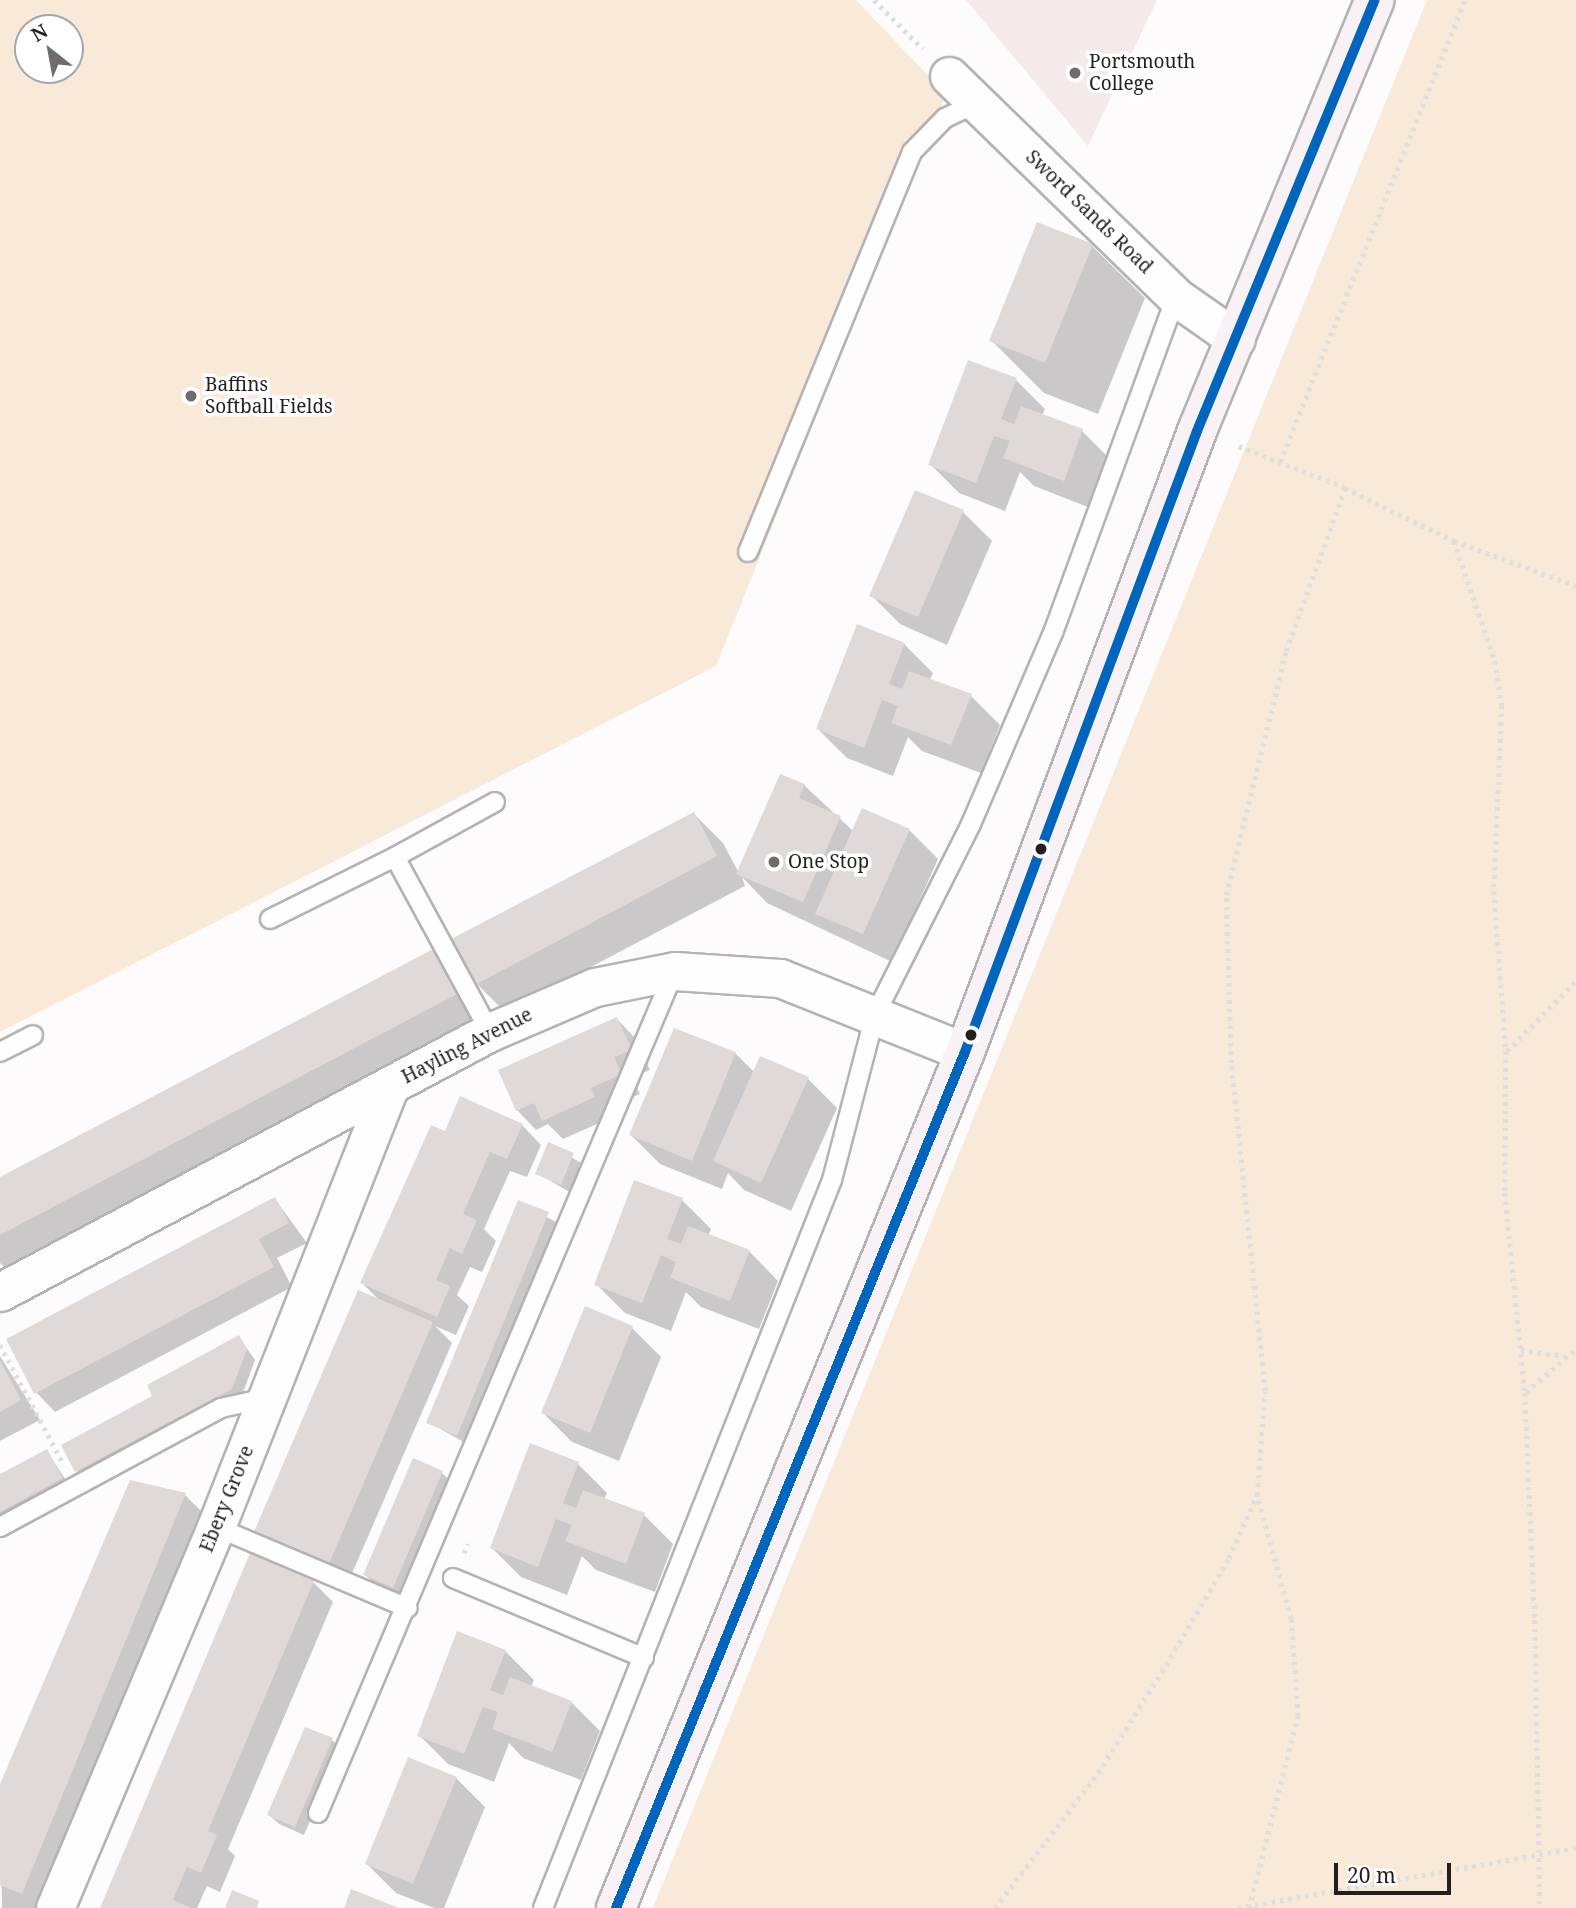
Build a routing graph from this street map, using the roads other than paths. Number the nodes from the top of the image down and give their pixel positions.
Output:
1 (1375, 0) edge
2 (949, 76) road end
3 (977, 103) junction
4 (1176, 298) junction
5 (1236, 339) junction
6 (748, 552) dead end
7 (495, 802) dead end
8 (395, 857) junction
9 (270, 919) dead end
10 (675, 971) junction
11 (875, 1015) junction
12 (490, 1032) junction
13 (33, 1035) dead end
14 (0, 1052) edge
15 (965, 1052) junction
16 (390, 1086) junction
17 (0, 1292) edge
18 (269, 1397) junction
19 (0, 1527) edge
20 (216, 1527) junction
21 (453, 1578) dead end
22 (408, 1608) junction
23 (644, 1658) junction
24 (318, 1813) dead end
25 (55, 1908) edge
26 (543, 1908) edge
27 (615, 1908) edge

1 - 5 main road
2 - 3 street, Sword Sands Road
3 - 4 street, Sword Sands Road
3 - 6 lane
4 - 5 street, Sword Sands Road
4 - 11 lane
5 - 15 main road
7 - 8 lane
8 - 9 lane
8 - 12 lane
10 - 11 street, Hayling Avenue
10 - 12 street, Hayling Avenue
10 - 22 lane
11 - 15 street, Hayling Avenue
11 - 23 lane
12 - 16 street, Hayling Avenue
13 - 14 lane
15 - 27 main road
16 - 17 street, Hayling Avenue
16 - 18 street, Ebery Grove
18 - 19 lane
18 - 20 street, Ebery Grove
20 - 22 lane
20 - 25 street, Ebery Grove
21 - 23 lane
22 - 24 lane
23 - 26 lane

